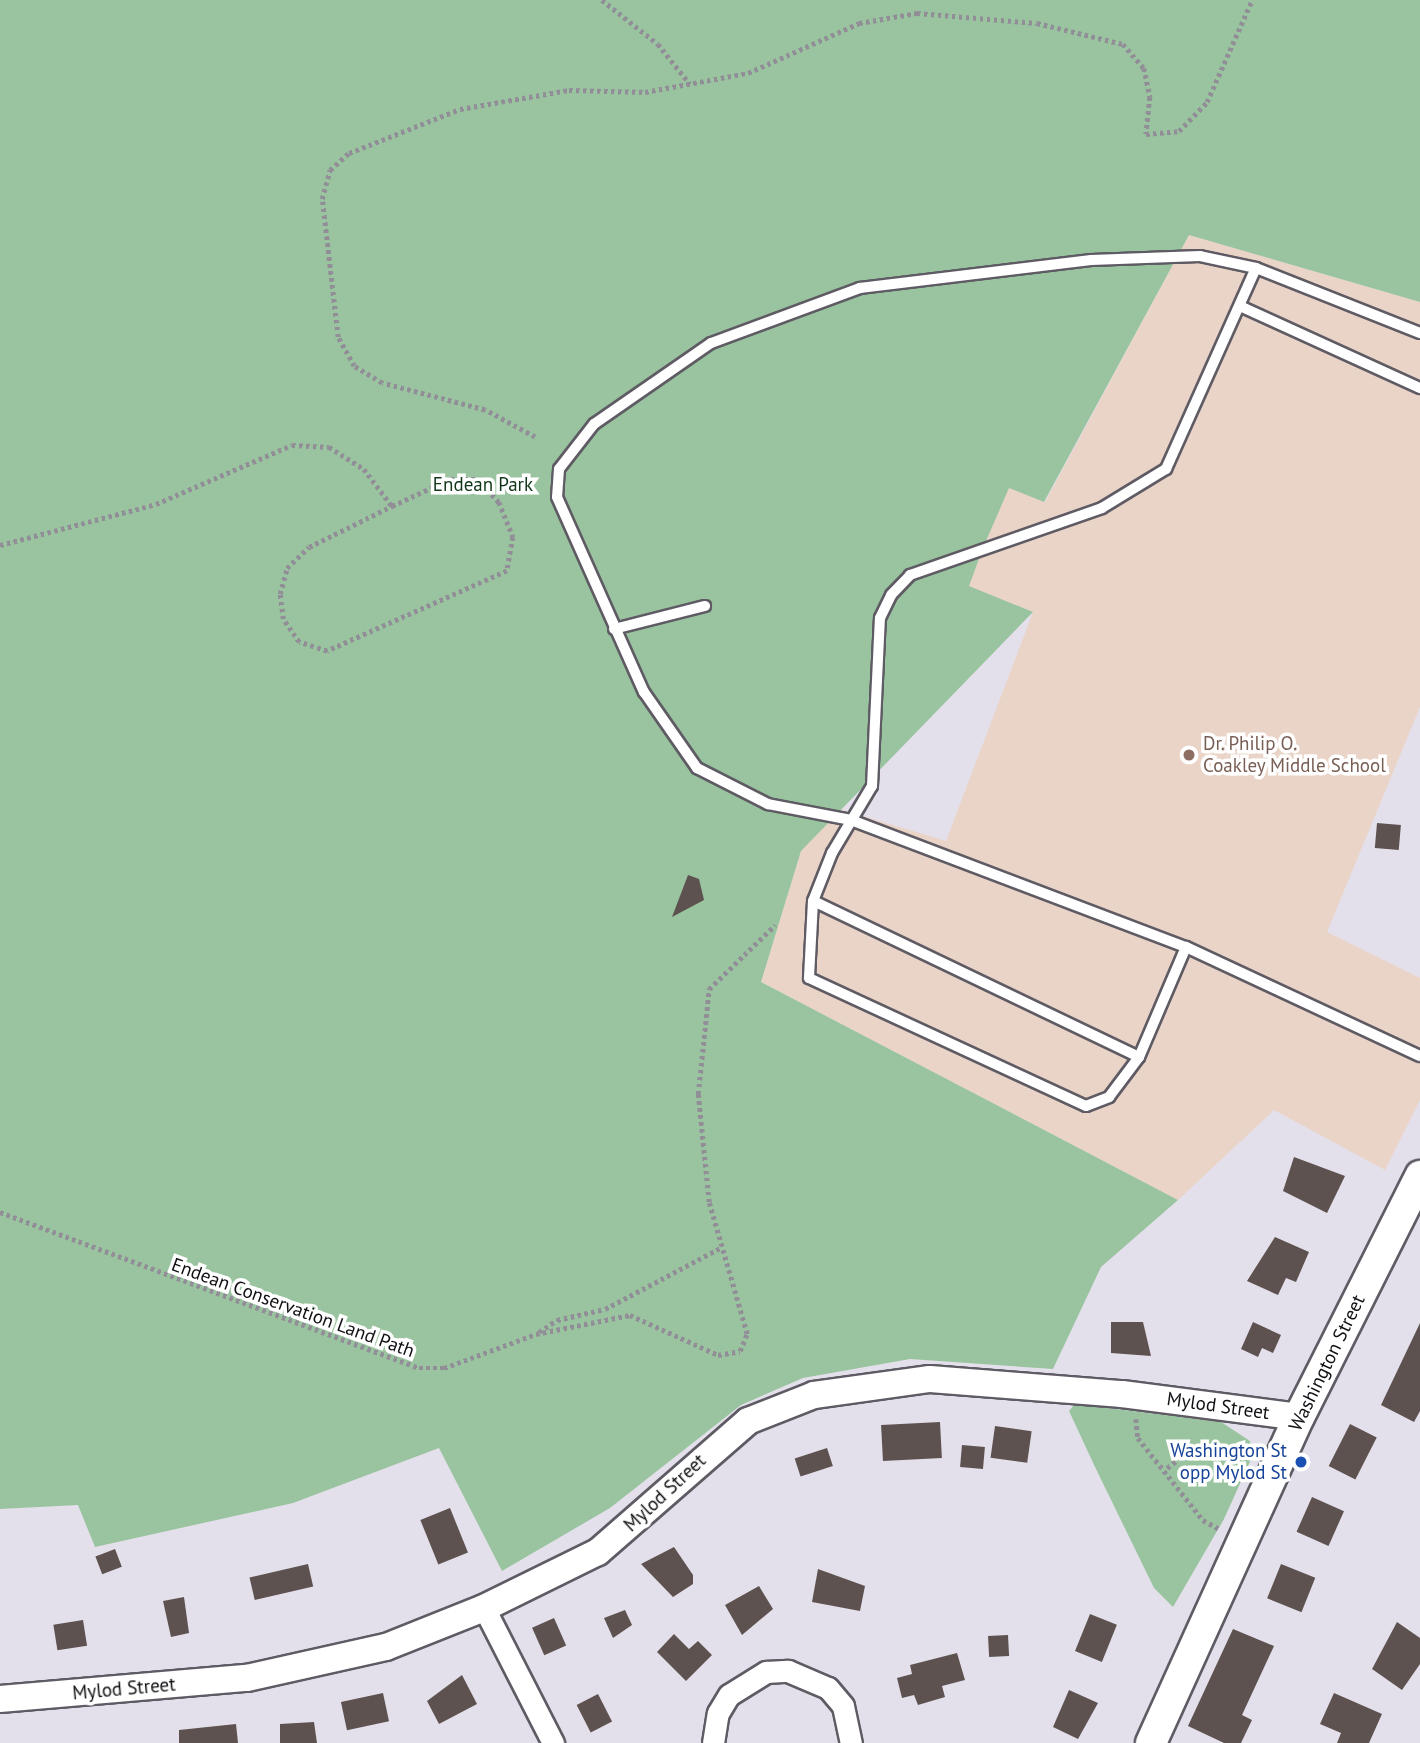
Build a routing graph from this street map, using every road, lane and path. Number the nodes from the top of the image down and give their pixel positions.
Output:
1 (602, 0) edge
2 (1252, 0) edge
3 (690, 84) junction
4 (1256, 268) junction
5 (1242, 307) junction
6 (1420, 333) edge
7 (1420, 387) edge
8 (535, 437) dead end
9 (392, 506) junction
10 (0, 545) edge
11 (705, 606) dead end
12 (614, 629) junction
13 (851, 820) junction
14 (813, 901) junction
15 (775, 925) dead end
16 (1186, 947) junction
17 (1420, 1056) edge
18 (1139, 1057) junction
19 (1420, 1177) edge
20 (0, 1212) edge
21 (720, 1248) junction
22 (536, 1334) junction
23 (1137, 1412) dead end
24 (1299, 1417) junction
25 (1176, 1461) dead end
26 (1167, 1468) junction
27 (1219, 1529) dead end
28 (484, 1608) junction
29 (0, 1699) edge
30 (553, 1743) edge
31 (713, 1743) edge
32 (850, 1743) edge
33 (1151, 1743) edge

1 - 3 path
2 - 3 path
3 - 8 path
4 - 5 lane
4 - 6 lane
4 - 12 lane
5 - 7 lane
5 - 13 lane
9 - 9 path
9 - 10 path
11 - 12 lane
12 - 13 lane
13 - 14 lane
13 - 16 lane
14 - 18 lane
14 - 18 lane
15 - 21 path, Endean Conservation Land Path
16 - 17 lane
16 - 18 lane
19 - 24 main road, Washington Street
20 - 22 path, Endean Conservation Land Path
21 - 22 path
21 - 22 path, Endean Conservation Land Path
23 - 26 path
24 - 28 street, Mylod Street
24 - 33 main road, Washington Street
25 - 26 path
26 - 27 path
28 - 29 street, Mylod Street
28 - 30 street
31 - 32 street

